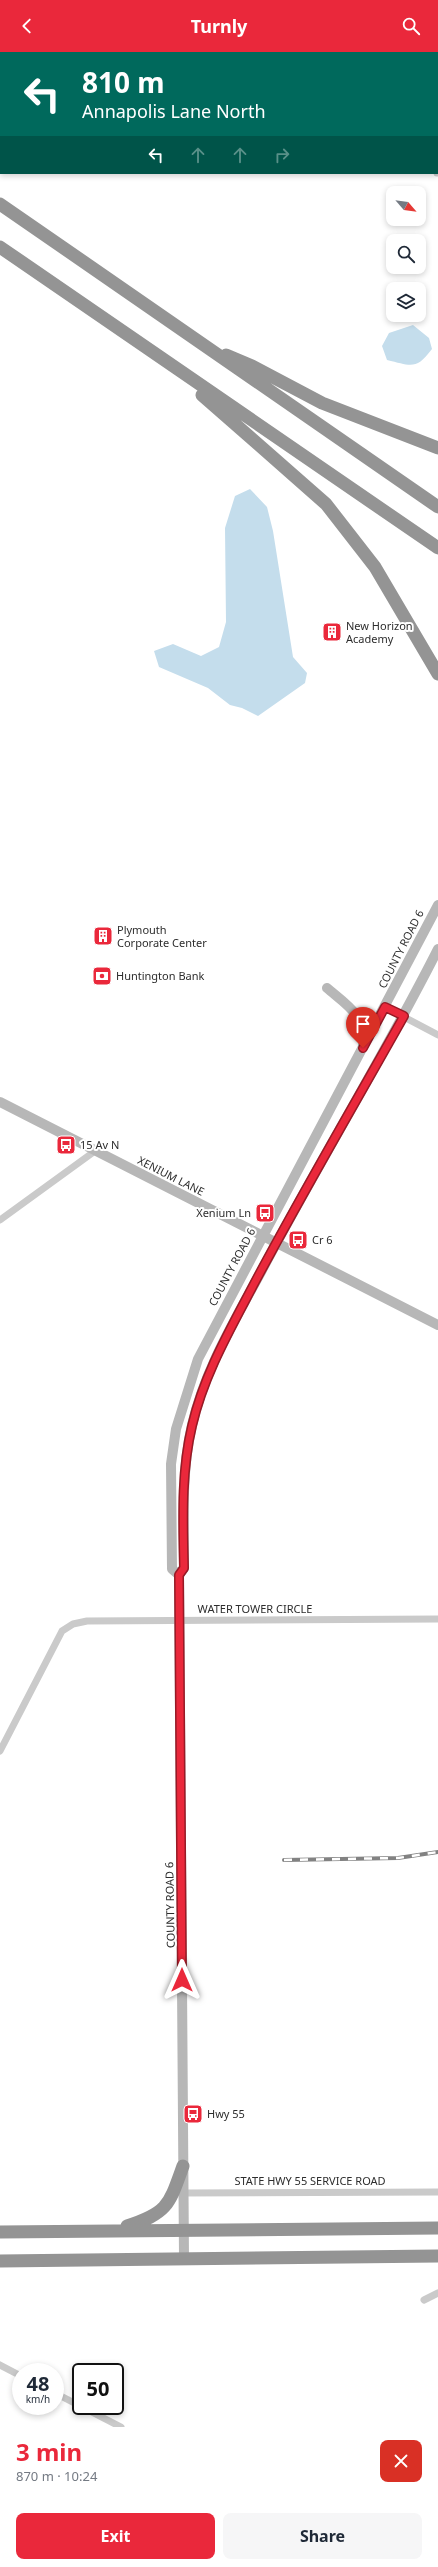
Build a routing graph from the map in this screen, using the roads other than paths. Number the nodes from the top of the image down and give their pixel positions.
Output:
1 (0, 204) edge
2 (0, 247) edge
3 (200, 344) junction
4 (146, 347) junction
5 (438, 448) edge
6 (438, 507) edge
7 (438, 548) edge
8 (438, 674) edge
9 (438, 905) edge
10 (438, 949) edge
11 (327, 988) dead end
12 (385, 1007) junction
13 (404, 1016) junction
14 (438, 1035) edge
15 (363, 1048) junction
16 (0, 1102) edge
17 (95, 1151) junction
18 (0, 1220) edge
19 (262, 1236) junction
20 (276, 1243) junction
21 (438, 1325) edge
22 (179, 1575) junction
23 (438, 1618) edge
24 (180, 1621) junction
25 (0, 1751) edge
26 (183, 2166) junction
27 (438, 2192) edge
28 (183, 2193) junction
29 (438, 2228) edge
30 (114, 2230) junction
31 (184, 2230) junction
32 (0, 2232) edge
33 (438, 2256) edge
34 (184, 2258) junction
35 (0, 2261) edge
36 (438, 2294) edge
37 (424, 2300) dead end
38 (0, 2365) edge
39 (12, 2371) edge
40 (64, 2398) edge
41 (121, 2427) edge

1 - 3 highway
2 - 4 highway
3 - 5 highway
3 - 6 highway
4 - 7 highway
4 - 8 highway
9 - 12 main road, COUNTY ROAD 6
10 - 13 main road, COUNTY ROAD 6
11 - 15 main road
12 - 13 street
12 - 15 main road, COUNTY ROAD 6
13 - 14 street
13 - 20 main road, COUNTY ROAD 6
15 - 19 main road, COUNTY ROAD 6
16 - 17 main road, XENIUM LANE
17 - 18 street
17 - 19 main road, XENIUM LANE
19 - 20 main road, XENIUM LANE
19 - 22 main road, COUNTY ROAD 6
20 - 21 main road, XENIUM LANE
20 - 22 main road, COUNTY ROAD 6
22 - 24 main road, COUNTY ROAD 6
23 - 24 street, WATER TOWER CIRCLE
24 - 25 street, WATER TOWER CIRCLE
24 - 26 main road, COUNTY ROAD 6
26 - 28 main road, COUNTY ROAD 6
26 - 30 highway
27 - 28 street, STATE HWY 55 SERVICE ROAD
28 - 31 main road, COUNTY ROAD 6
29 - 31 highway
30 - 31 highway
30 - 32 highway
31 - 34 main road, COUNTY ROAD 6
33 - 34 highway
34 - 35 highway
36 - 37 street
38 - 39 street
40 - 41 street

